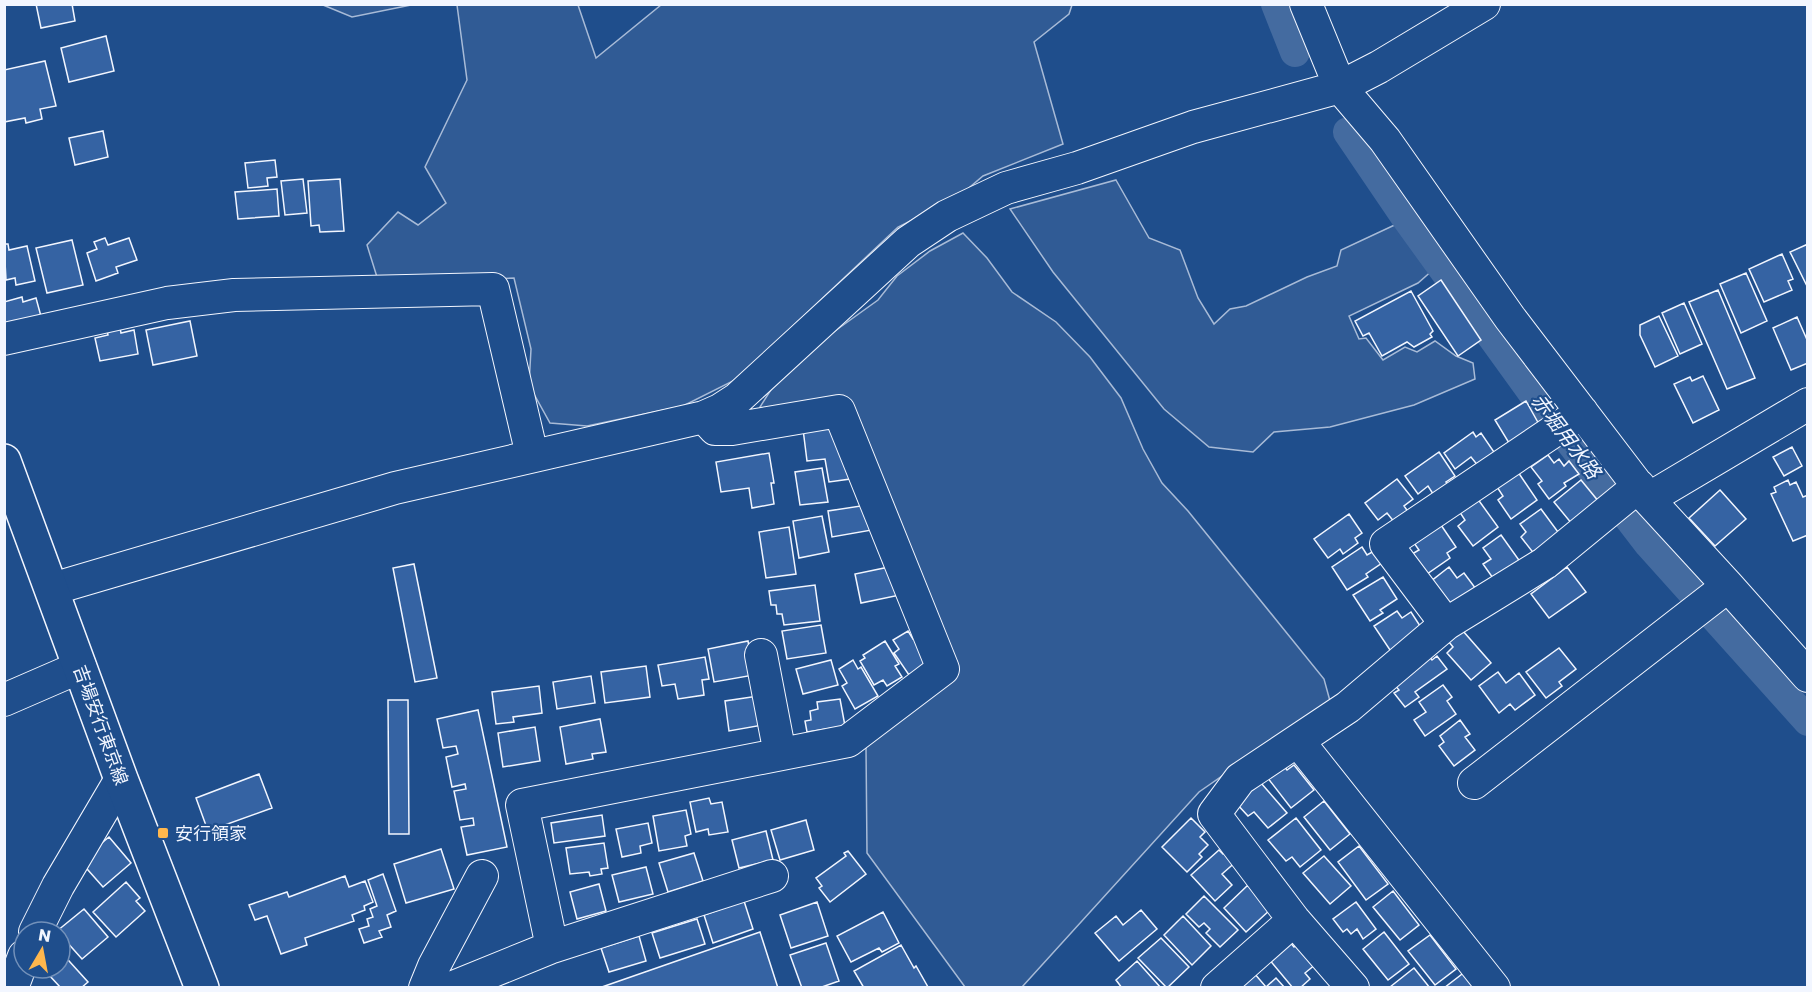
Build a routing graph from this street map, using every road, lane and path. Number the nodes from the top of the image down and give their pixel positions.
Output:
1 (1306, 4) edge
2 (1484, 4) edge
3 (1340, 87) junction
4 (4, 339) edge
5 (1808, 404) edge
6 (1582, 412) junction
7 (704, 417) junction
8 (532, 455) junction
9 (4, 461) edge
10 (1644, 493) junction
11 (1728, 586) junction
12 (52, 589) junction
13 (1446, 624) junction
14 (762, 655) dead end
15 (80, 667) junction
16 (1808, 676) edge
17 (4, 700) edge
18 (1298, 741) junction
19 (780, 754) junction
20 (121, 778) junction
21 (1474, 783) dead end
22 (482, 876) dead end
23 (772, 876) dead end
24 (41, 920) edge
25 (1294, 920) junction
26 (552, 947) junction
27 (202, 987) edge
28 (425, 987) edge
29 (451, 987) edge
30 (1217, 987) edge
31 (1353, 987) edge
32 (1494, 987) edge

1 - 3 street
2 - 3 street
3 - 6 street
3 - 7 street
4 - 8 street
5 - 10 street
6 - 10 street
6 - 13 street
7 - 8 street
7 - 19 street
8 - 12 street
9 - 12 main road, 吉場安行東京線
10 - 11 street
10 - 13 street
11 - 16 street
11 - 21 street
12 - 15 main road, 吉場安行東京線
13 - 18 street
14 - 19 street
15 - 17 street
15 - 20 main road, 吉場安行東京線
18 - 25 street
18 - 32 street
19 - 26 street
20 - 24 street
20 - 27 main road, 吉場安行東京線
22 - 28 street
23 - 26 street
25 - 30 street
25 - 31 street
26 - 29 street

